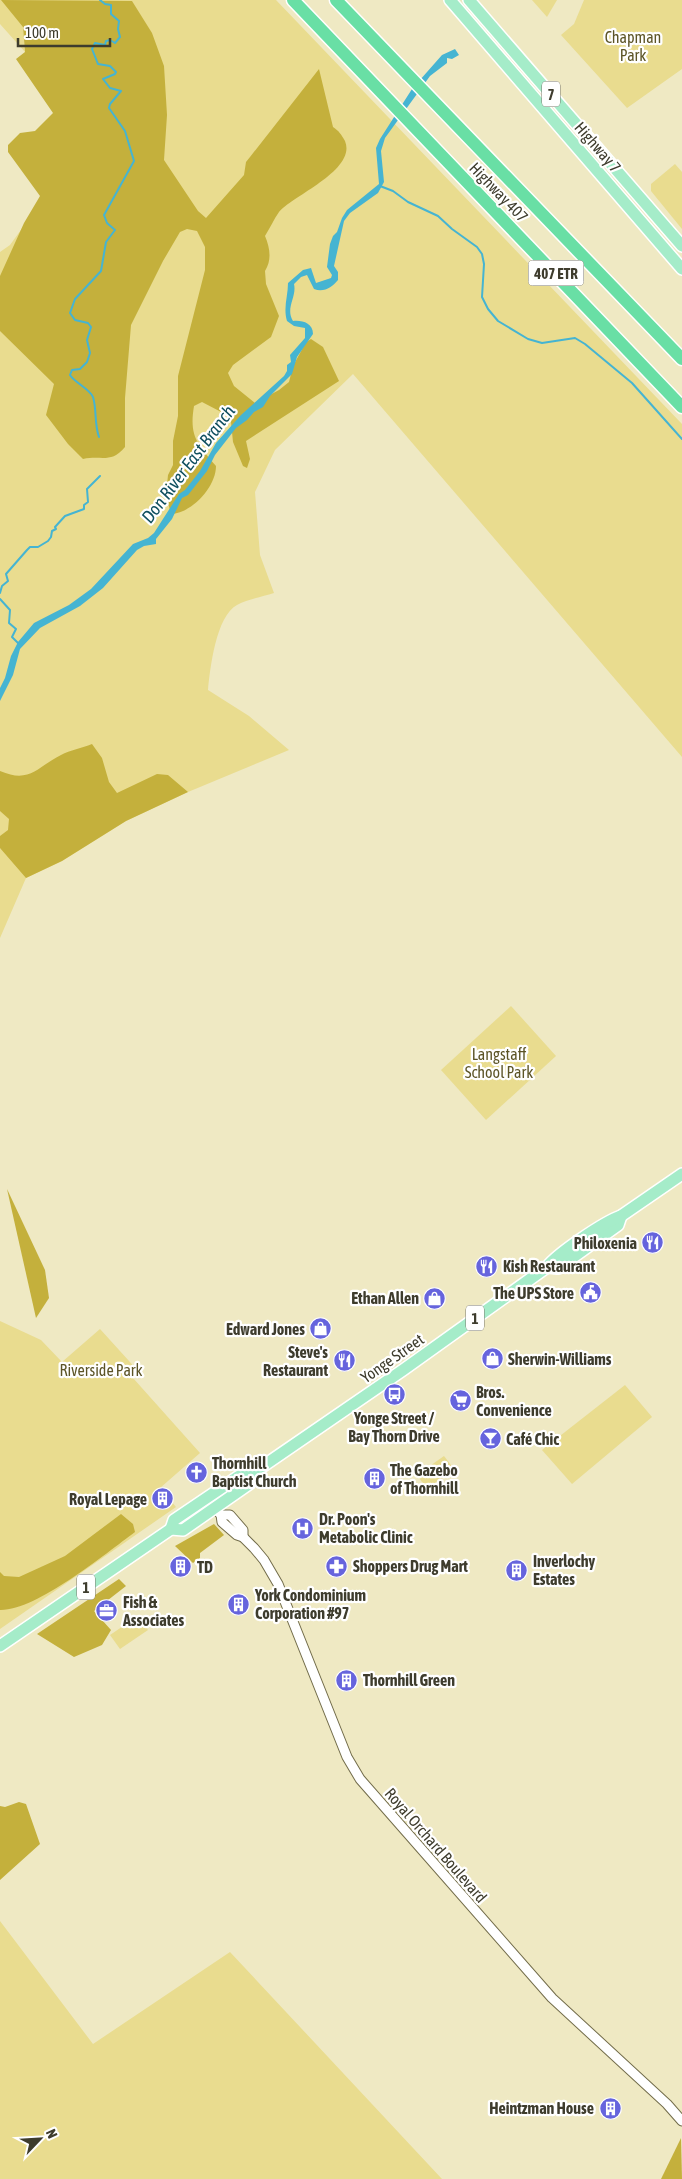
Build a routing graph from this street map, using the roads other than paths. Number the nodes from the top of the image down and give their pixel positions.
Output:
1 (293, 0) edge
2 (336, 0) edge
3 (450, 0) edge
4 (469, 0) edge
5 (682, 246) edge
6 (682, 269) edge
7 (682, 359) edge
8 (682, 407) edge
9 (682, 1174) edge
10 (253, 1472) junction
11 (206, 1498) junction
12 (218, 1512) junction
13 (184, 1513) junction
14 (192, 1524) junction
15 (171, 1529) junction
16 (0, 1646) edge
17 (682, 2120) edge

1 - 8 highway, Highway 407 / 407 ETR
2 - 7 highway, Highway 407 / 407 ETR
3 - 6 main road, Highway 7 / 7
4 - 5 main road, Highway 7 / 7
9 - 10 main road, Yonge Street / 1
10 - 11 main road, Yonge Street / 1
10 - 12 main road, Yonge Street / 1
11 - 12 street, Royal Orchard Boulevard
11 - 13 main road, Yonge Street / 1
12 - 14 main road, Yonge Street / 1
12 - 17 street, Royal Orchard Boulevard
13 - 14 main road
13 - 15 main road, Yonge Street / 1
14 - 15 main road, Yonge Street / 1
15 - 16 main road, Yonge Street / 1

